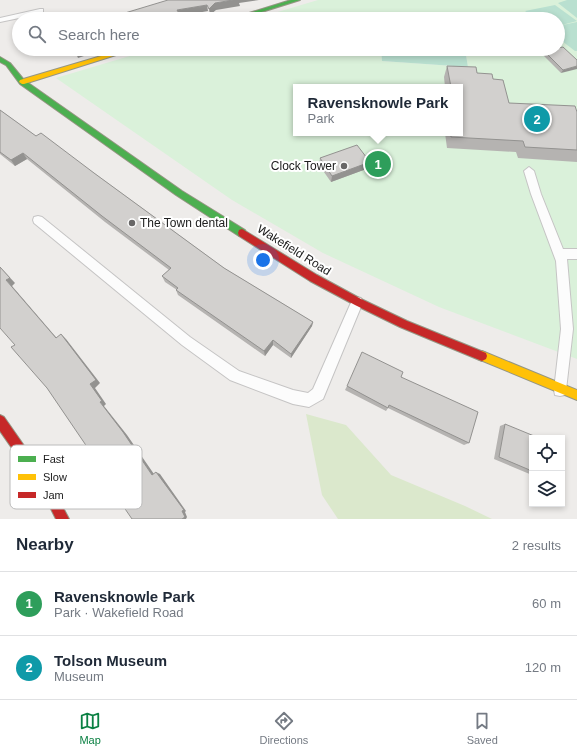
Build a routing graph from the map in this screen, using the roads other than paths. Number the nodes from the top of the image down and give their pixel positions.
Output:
1 (297, 0) edge
2 (40, 11) dead end
3 (36, 12) edge
4 (257, 12) edge
5 (12, 17) edge
6 (0, 20) edge
7 (109, 56) edge
8 (0, 59) edge
9 (7, 78) dead end
10 (22, 82) junction
11 (529, 171) dead end
12 (38, 220) dead end
13 (560, 254) junction
14 (577, 254) edge
15 (357, 302) junction
16 (560, 390) junction
17 (577, 395) edge
18 (0, 422) edge
19 (16, 445) edge
20 (58, 509) edge
21 (63, 519) edge

1 - 4 main road
2 - 3 lane
5 - 6 lane
7 - 10 main road
8 - 10 main road, Wakefield Road
9 - 10 main road, Wakefield Road
10 - 15 main road, Wakefield Road
11 - 13 lane
12 - 15 lane
13 - 14 lane
13 - 16 lane
15 - 16 main road, Wakefield Road
16 - 17 main road, Wakefield Road
18 - 19 main road
20 - 21 main road

